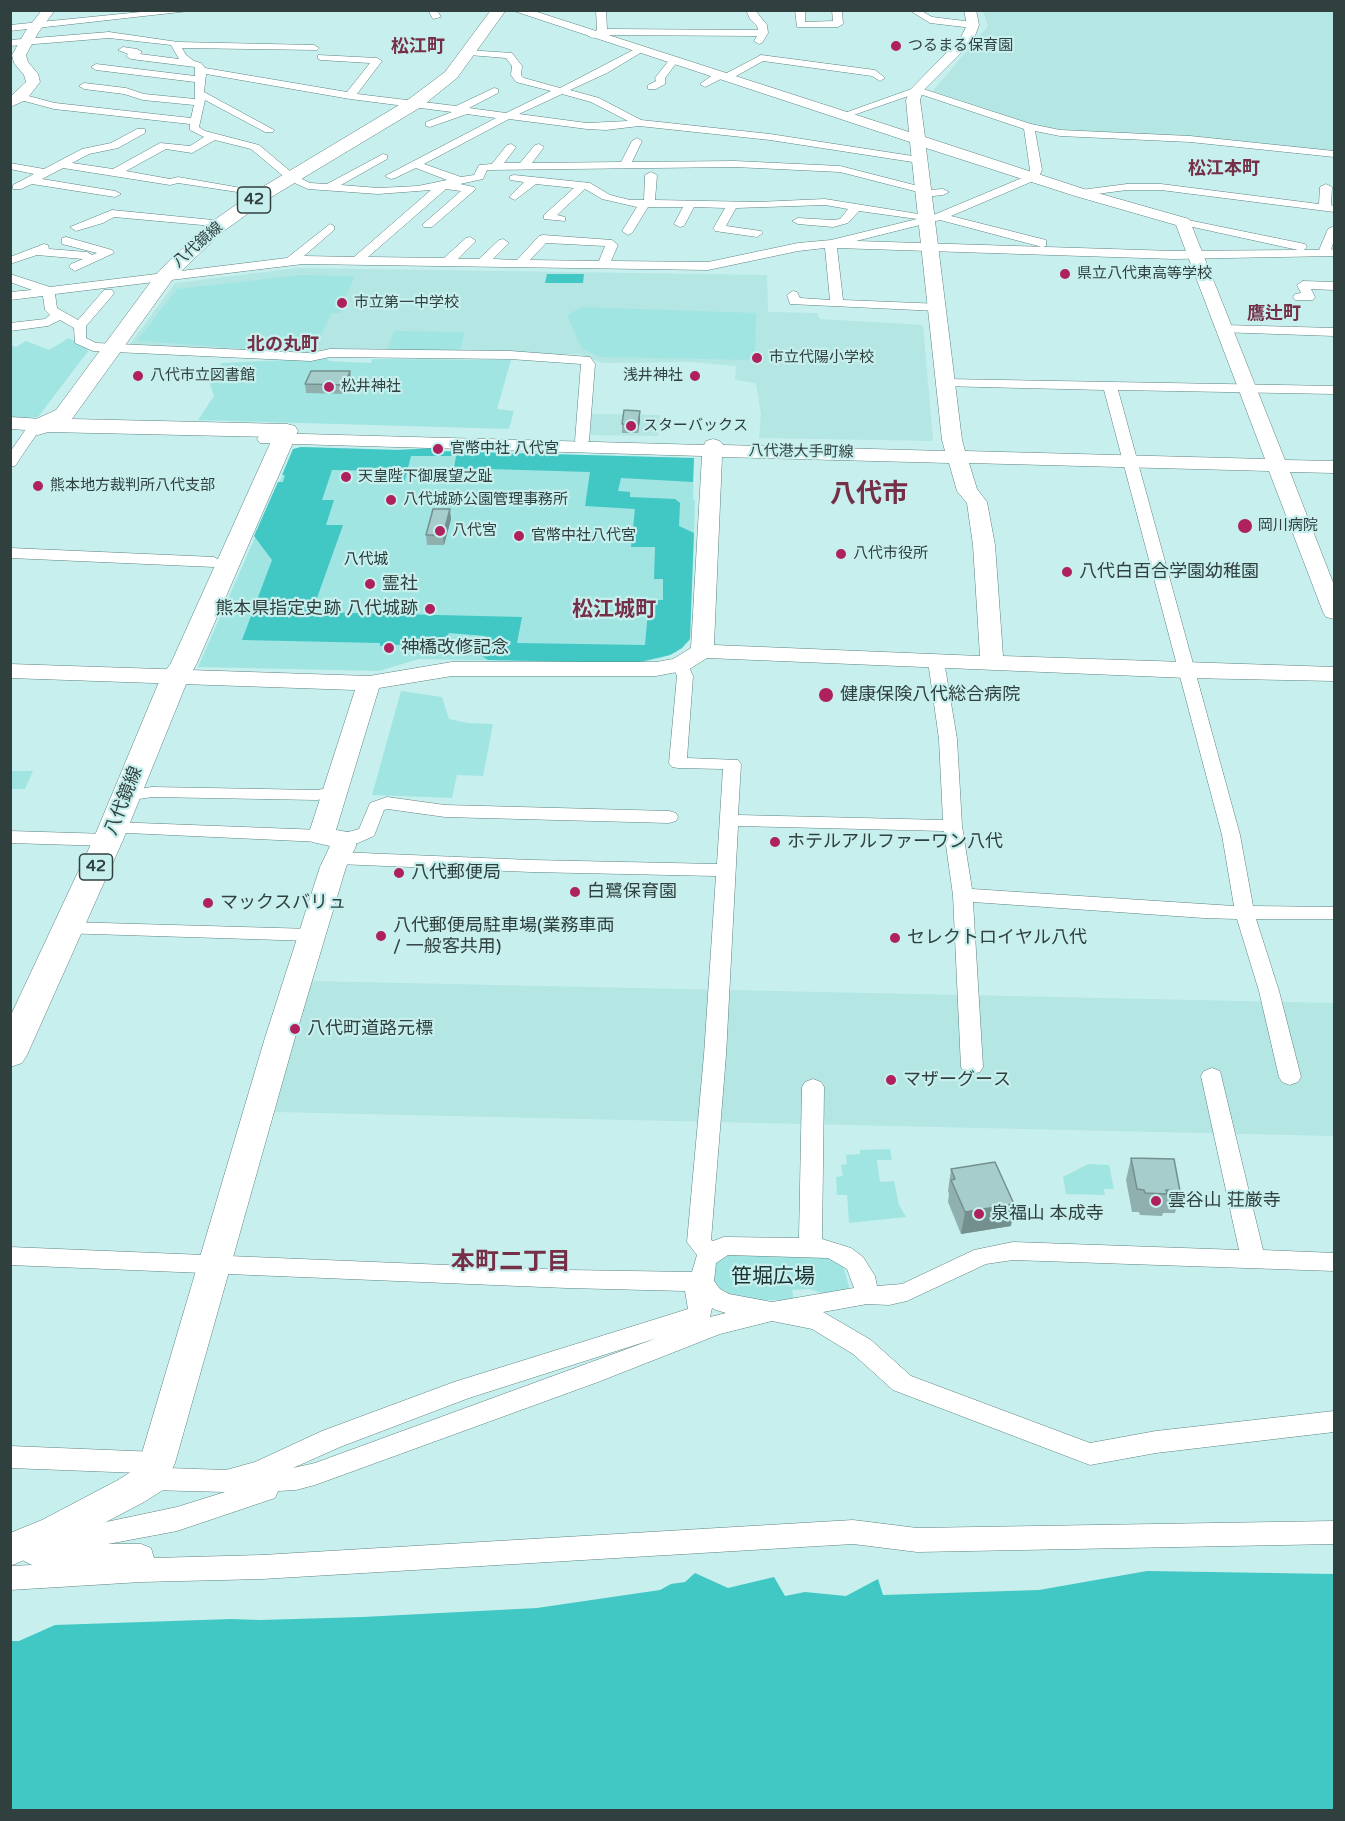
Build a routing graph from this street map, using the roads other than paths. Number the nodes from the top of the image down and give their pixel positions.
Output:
1 (49, 10) edge
2 (130, 10) edge
3 (490, 10) edge
4 (499, 10) edge
5 (517, 10) edge
6 (750, 10) edge
7 (800, 10) edge
8 (837, 10) edge
9 (908, 10) edge
10 (193, 11) edge
11 (602, 11) edge
12 (913, 11) edge
13 (972, 18) edge
14 (114, 19) junction
15 (136, 26) dead end
16 (10, 28) edge
17 (597, 33) junction
18 (762, 33) junction
19 (10, 34) edge
20 (24, 37) edge
21 (122, 37) junction
22 (173, 41) junction
23 (314, 48) dead end
24 (362, 48) dead end
25 (123, 50) dead end
26 (639, 50) junction
27 (469, 52) junction
28 (321, 57) dead end
29 (761, 58) junction
30 (351, 59) junction
31 (673, 61) junction
32 (16, 64) edge
33 (191, 64) junction
34 (96, 67) dead end
35 (201, 75) junction
36 (590, 77) junction
37 (721, 77) junction
38 (880, 78) dead end
39 (608, 81) dead end
40 (705, 84) dead end
41 (84, 86) dead end
42 (652, 87) dead end
43 (917, 90) junction
44 (494, 91) dead end
45 (560, 92) junction
46 (350, 96) junction
47 (143, 97) junction
48 (16, 100) edge
49 (410, 103) junction
50 (198, 107) junction
51 (463, 110) junction
52 (509, 116) junction
53 (841, 116) junction
54 (430, 123) dead end
55 (639, 123) junction
56 (1029, 127) junction
57 (269, 130) dead end
58 (141, 131) dead end
59 (1078, 135) junction
60 (213, 136) junction
61 (1166, 139) junction
62 (637, 141) dead end
63 (916, 141) junction
64 (511, 147) dead end
65 (539, 147) dead end
66 (1081, 147) dead end
67 (1172, 154) dead end
68 (1335, 154) edge
69 (384, 157) dead end
70 (919, 160) junction
71 (61, 164) junction
72 (416, 164) junction
73 (625, 165) junction
74 (10, 166) edge
75 (495, 166) junction
76 (524, 166) junction
77 (44, 172) junction
78 (115, 173) junction
79 (290, 176) junction
80 (391, 176) dead end
81 (651, 176) dead end
82 (1197, 176) dead end
83 (478, 177) junction
84 (1034, 177) junction
85 (534, 179) junction
86 (30, 180) junction
87 (458, 180) junction
88 (443, 185) junction
89 (583, 185) junction
90 (17, 187) dead end
91 (1326, 187) dead end
92 (328, 189) junction
93 (922, 192) junction
94 (943, 192) dead end
95 (1206, 192) junction
96 (253, 193) junction
97 (1081, 193) junction
98 (115, 194) dead end
99 (515, 196) dead end
100 (646, 204) junction
101 (690, 205) junction
102 (857, 206) junction
103 (729, 209) junction
104 (1330, 209) edge
105 (931, 218) junction
106 (561, 219) dead end
107 (798, 221) dead end
108 (1183, 222) junction
109 (213, 223) junction
110 (680, 224) dead end
111 (428, 225) dead end
112 (330, 228) dead end
113 (1335, 230) edge
114 (628, 231) dead end
115 (742, 232) junction
116 (757, 233) dead end
117 (66, 241) junction
118 (470, 241) dead end
119 (503, 243) dead end
120 (831, 244) junction
121 (932, 248) junction
122 (32, 251) junction
123 (1075, 252) junction
124 (1332, 252) edge
125 (1197, 256) junction
126 (105, 258) junction
127 (358, 260) junction
128 (10, 261) edge
129 (291, 261) junction
130 (447, 262) junction
131 (483, 262) junction
132 (520, 263) junction
133 (604, 264) junction
134 (75, 267) dead end
135 (159, 276) junction
136 (10, 278) edge
137 (1335, 286) edge
138 (108, 293) dead end
139 (49, 295) junction
140 (793, 295) dead end
141 (10, 296) edge
142 (1309, 297) dead end
143 (839, 303) junction
144 (10, 304) edge
145 (938, 307) junction
146 (60, 315) junction
147 (80, 326) junction
148 (10, 327) edge
149 (1224, 329) junction
150 (1335, 332) edge
151 (106, 347) junction
152 (945, 383) junction
153 (1110, 386) junction
154 (1248, 388) junction
155 (1335, 390) edge
156 (24, 428) edge
157 (277, 435) junction
158 (582, 441) junction
159 (713, 447) junction
160 (955, 453) junction
161 (1130, 460) junction
162 (1335, 462) edge
163 (10, 463) edge
164 (1277, 463) junction
165 (1335, 467) edge
166 (10, 553) edge
167 (214, 562) junction
168 (1335, 612) edge
169 (702, 651) junction
170 (936, 661) junction
171 (992, 663) junction
172 (680, 665) junction
173 (10, 671) edge
174 (1187, 671) junction
175 (1335, 674) edge
176 (175, 677) junction
177 (369, 682) junction
178 (335, 792) junction
179 (126, 796) junction
180 (669, 817) dead end
181 (729, 820) junction
182 (953, 826) junction
183 (110, 834) junction
184 (10, 837) edge
185 (335, 844) junction
186 (724, 870) junction
187 (963, 895) junction
188 (1245, 914) junction
189 (1335, 914) edge
190 (68, 928) junction
191 (312, 935) junction
192 (10, 1055) edge
193 (972, 1067) dead end
194 (1212, 1076) dead end
195 (1290, 1077) dead end
196 (813, 1087) dead end
197 (810, 1247) junction
198 (710, 1254) junction
199 (10, 1256) edge
200 (1253, 1259) junction
201 (1335, 1262) edge
202 (214, 1265) junction
203 (702, 1282) junction
204 (867, 1295) junction
205 (775, 1311) junction
206 (1335, 1422) edge
207 (10, 1457) edge
208 (146, 1478) junction
209 (296, 1479) junction
210 (1335, 1533) edge
211 (141, 1556) dead end
212 (11, 1559) edge

1 - 20 street
2 - 14 street
3 - 49 main road, 八代鏡線 / 42
4 - 27 main road, 八代鏡線 / 42
5 - 17 street
6 - 18 street
7 - 8 street
9 - 12 street
10 - 14 street
11 - 17 street
12 - 13 street
13 - 43 street
14 - 20 street
15 - 21 street
16 - 20 street
17 - 18 street
17 - 26 street
18 - 29 street
19 - 20 street
20 - 21 street
20 - 32 street
21 - 22 street
22 - 23 street
22 - 33 street
24 - 30 street
25 - 33 street
26 - 31 street
26 - 36 street
27 - 45 street
27 - 49 main road, 八代鏡線 / 42
28 - 30 street
29 - 37 street
29 - 38 street
30 - 46 street
31 - 37 street
31 - 42 street
32 - 48 street
33 - 35 street
34 - 35 street
35 - 46 street
35 - 50 street
36 - 39 street
36 - 45 street
37 - 40 street
37 - 53 street
41 - 47 street
43 - 53 street
43 - 56 street
43 - 63 street
44 - 51 street
45 - 52 street
45 - 55 street
46 - 49 street
47 - 50 street
47 - 50 street
48 - 50 street
49 - 51 street
49 - 79 main road, 八代鏡線 / 42
50 - 57 street
50 - 60 street
51 - 52 street
51 - 54 street
52 - 55 street
52 - 72 street
53 - 63 street
55 - 70 street
56 - 59 street
56 - 84 street
58 - 71 street
59 - 61 street
59 - 66 street
60 - 78 street
60 - 79 street
61 - 67 street
61 - 68 street
62 - 73 street
63 - 70 street
63 - 84 street
64 - 75 street
65 - 76 street
69 - 92 street
70 - 93 street
71 - 77 street
71 - 78 street
72 - 80 street
72 - 87 street
73 - 76 street
73 - 93 street
74 - 77 street
75 - 76 street
75 - 83 street
77 - 86 street
78 - 96 street
79 - 92 street
79 - 96 main road, 八代鏡線 / 42
79 - 135 main road, 八代鏡線 / 42
81 - 100 street
82 - 95 street
83 - 85 street
83 - 87 street
84 - 97 street
84 - 105 street
85 - 89 street
85 - 99 street
86 - 90 street
86 - 98 street
87 - 88 street
88 - 92 street
88 - 111 street
88 - 127 street
89 - 100 street
89 - 106 street
91 - 104 street
93 - 94 street
93 - 105 street
95 - 97 street
95 - 104 street
96 - 109 main road, 八代鏡線 / 42
97 - 108 street
100 - 101 street
100 - 114 street
101 - 103 street
101 - 110 street
102 - 103 street
102 - 105 street
102 - 107 street
103 - 115 street
103 - 115 street
105 - 120 street
105 - 121 street
105 - 123 street
108 - 124 street
108 - 125 street
109 - 117 street
109 - 135 main road, 八代鏡線 / 42
112 - 129 street
113 - 124 street
115 - 116 street
117 - 122 street
117 - 126 street
118 - 130 street
119 - 131 street
120 - 121 street
120 - 133 street
120 - 143 street
121 - 123 street
121 - 145 street
122 - 126 street
122 - 128 street
123 - 125 street
124 - 125 street
125 - 149 street
126 - 134 street
127 - 129 street
127 - 130 street
129 - 135 street
130 - 131 street
131 - 132 street
132 - 133 street
132 - 133 street
135 - 139 street
135 - 151 main road, 八代鏡線 / 42
136 - 139 street
137 - 142 street
138 - 147 street
139 - 141 street
139 - 144 street
139 - 146 street
140 - 143 street
143 - 145 street
145 - 152 street
146 - 147 street
146 - 148 street
147 - 151 street
149 - 150 street
149 - 154 street
151 - 156 main road, 八代鏡線 / 42
151 - 158 street
152 - 153 street
152 - 160 street
153 - 154 street
153 - 161 street
154 - 155 street
154 - 164 street
156 - 157 main road
156 - 163 street
157 - 158 street, 八代港大手町線
157 - 159 street, 八代港大手町線
157 - 167 main road, 八代鏡線 / 42
157 - 176 main road, 八代鏡線 / 42
158 - 159 street, 八代港大手町線
159 - 160 street, 八代港大手町線
159 - 169 street
160 - 161 street, 八代港大手町線
160 - 171 street
161 - 164 street, 八代港大手町線
161 - 174 street
162 - 164 street, 八代港大手町線
164 - 165 street, 八代港大手町線
164 - 168 street
166 - 167 street
167 - 176 main road, 八代鏡線 / 42
169 - 170 street
169 - 172 street
170 - 171 street
170 - 182 street
171 - 174 street
172 - 177 street
172 - 181 street
173 - 176 street
174 - 175 street
174 - 188 street
176 - 177 street
176 - 179 main road, 八代鏡線 / 42
177 - 178 street
178 - 179 street
178 - 185 street
179 - 183 main road, 八代鏡線 / 42
180 - 185 street
181 - 182 street
181 - 186 street
182 - 187 street
183 - 184 street
183 - 185 street
183 - 190 main road, 八代鏡線 / 42
185 - 186 street
185 - 191 street
186 - 198 street
187 - 188 street
187 - 193 street
188 - 189 street
188 - 195 street
190 - 191 street
190 - 192 main road, 八代鏡線 / 42
191 - 202 street
194 - 200 street
196 - 197 street
197 - 198 street
197 - 204 street
198 - 203 street
199 - 202 street
200 - 201 street
200 - 204 street
202 - 203 street
202 - 208 street
203 - 205 street
203 - 208 street
204 - 205 street
205 - 206 street
205 - 209 street
207 - 208 street
208 - 209 street
208 - 212 street
209 - 212 street
210 - 212 street
211 - 212 street

